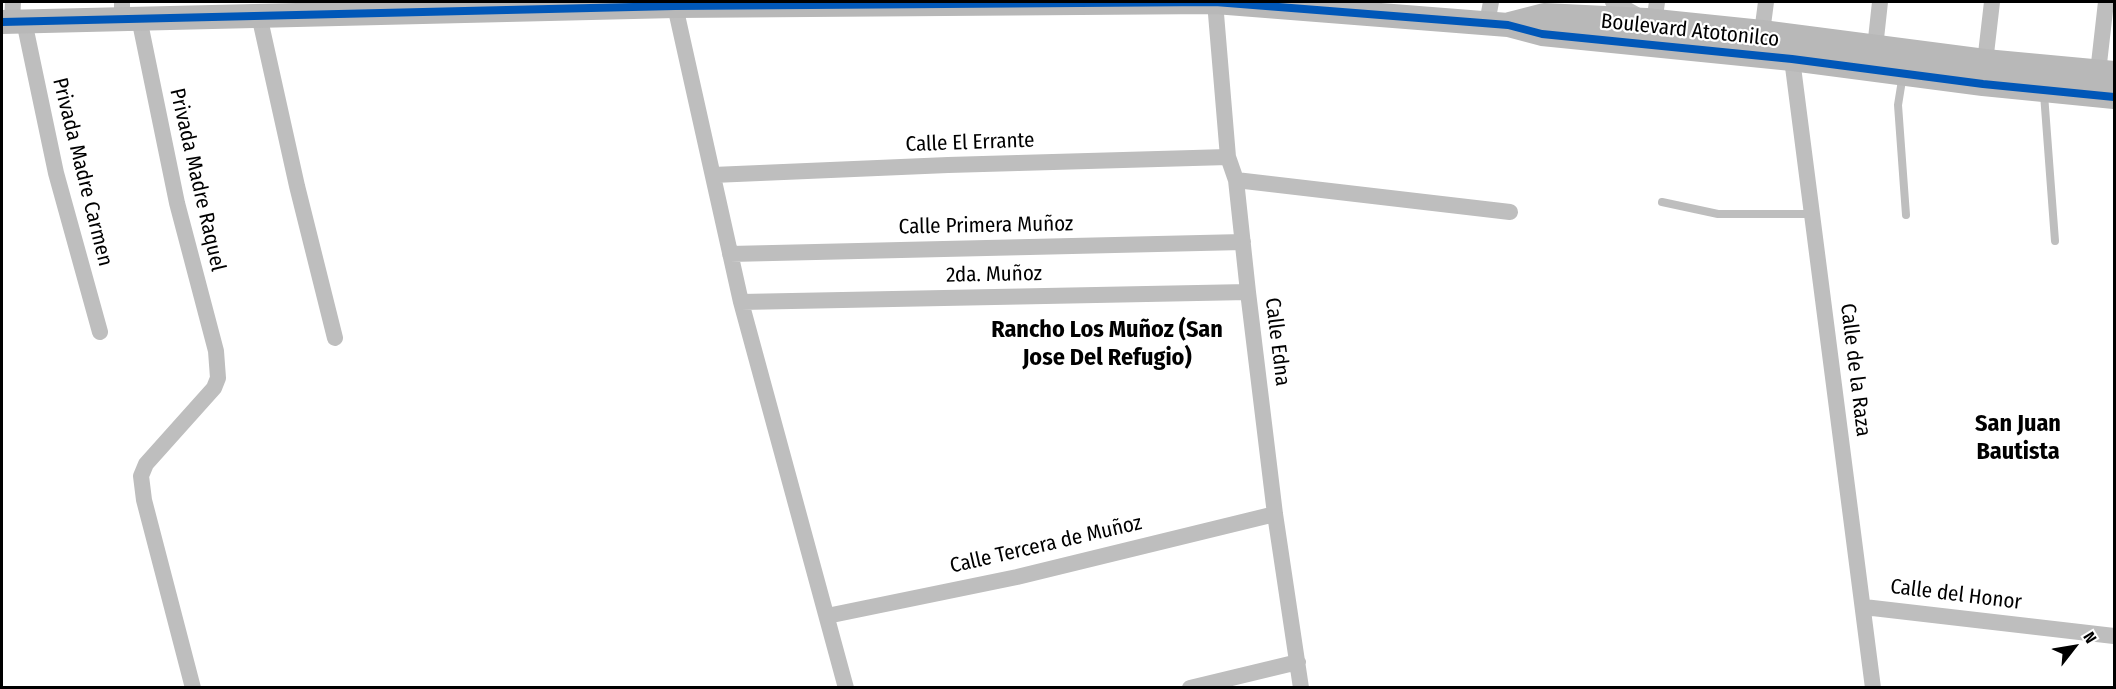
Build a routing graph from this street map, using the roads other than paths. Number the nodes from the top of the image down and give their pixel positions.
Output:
1 (1215, 2) edge
2 (1613, 2) edge
3 (1766, 2) edge
4 (1880, 2) edge
5 (1992, 2) edge
6 (2106, 2) edge
7 (881, 4) edge
8 (1266, 4) edge
9 (568, 5) edge
10 (675, 6) junction
11 (472, 7) edge
12 (342, 8) edge
13 (128, 13) edge
14 (1653, 14) edge
15 (259, 15) junction
16 (13, 16) edge
17 (1495, 16) edge
18 (1543, 17) edge
19 (1762, 32) junction
20 (1649, 45) junction
21 (1875, 46) junction
22 (1758, 56) junction
23 (1792, 59) junction
24 (1873, 70) junction
25 (1984, 72) junction
26 (2107, 72) edge
27 (1903, 74) junction
28 (2044, 90) junction
29 (2105, 96) edge
30 (1228, 157) junction
31 (713, 175) junction
32 (1236, 180) junction
33 (1662, 202) dead end
34 (1510, 212) dead end
35 (1812, 214) junction
36 (1906, 215) dead end
37 (2055, 241) dead end
38 (1243, 242) junction
39 (730, 254) junction
40 (1248, 291) junction
41 (741, 302) junction
42 (99, 332) dead end
43 (335, 338) dead end
44 (1275, 514) junction
45 (1864, 607) junction
46 (827, 616) junction
47 (2115, 636) edge
48 (1298, 662) junction
49 (193, 687) edge
50 (846, 687) edge
51 (1190, 687) edge
52 (1301, 687) edge
53 (1873, 687) edge

1 - 7 street, Boulevard Atotonilco
1 - 8 street, Boulevard Atotonilco
1 - 30 street, Calle Edna
2 - 14 street
3 - 19 street
4 - 21 street
5 - 25 street
6 - 26 street
7 - 10 street, Boulevard Atotonilco
8 - 17 street, Boulevard Atotonilco
9 - 10 street, Boulevard Atotonilco
9 - 11 street, Boulevard Atotonilco
10 - 31 street
11 - 12 street, Boulevard Atotonilco
12 - 15 street, Boulevard Atotonilco
13 - 15 street, Boulevard Atotonilco
13 - 16 street, Boulevard Atotonilco
13 - 49 street, Privada Madre Raquel
14 - 18 street, Boulevard Atotonilco
14 - 19 street, Boulevard Atotonilco
14 - 20 street
15 - 43 street
16 - 42 street, Privada Madre Carmen
17 - 18 street, Boulevard Atotonilco
18 - 20 street, Boulevard Atotonilco
19 - 21 street, Boulevard Atotonilco
19 - 22 street
20 - 22 street, Boulevard Atotonilco
21 - 24 street
21 - 25 street, Boulevard Atotonilco
22 - 23 street, Boulevard Atotonilco
23 - 24 street, Boulevard Atotonilco
23 - 35 street, Calle de la Raza
24 - 27 street, Boulevard Atotonilco
25 - 26 street, Boulevard Atotonilco
25 - 27 street, Boulevard Atotonilco
25 - 28 street, Boulevard Atotonilco
26 - 29 street
27 - 36 lane
28 - 29 street, Boulevard Atotonilco
28 - 37 lane
30 - 31 street, Calle El Errante
30 - 32 street, Calle Edna
31 - 39 street
32 - 34 street
32 - 38 street, Calle Edna
33 - 35 lane
35 - 45 street, Calle de la Raza
38 - 39 street, Calle Primera Muñoz
38 - 40 street, Calle Edna
39 - 41 street
40 - 41 street, 2da. Muñoz
40 - 44 street, Calle Edna
41 - 46 street
44 - 46 street, Calle Tercera de Muñoz
44 - 48 street, Calle Edna
45 - 47 street, Calle del Honor
45 - 53 street, Calle de la Raza
46 - 50 street
48 - 51 street
48 - 52 street, Calle Edna

